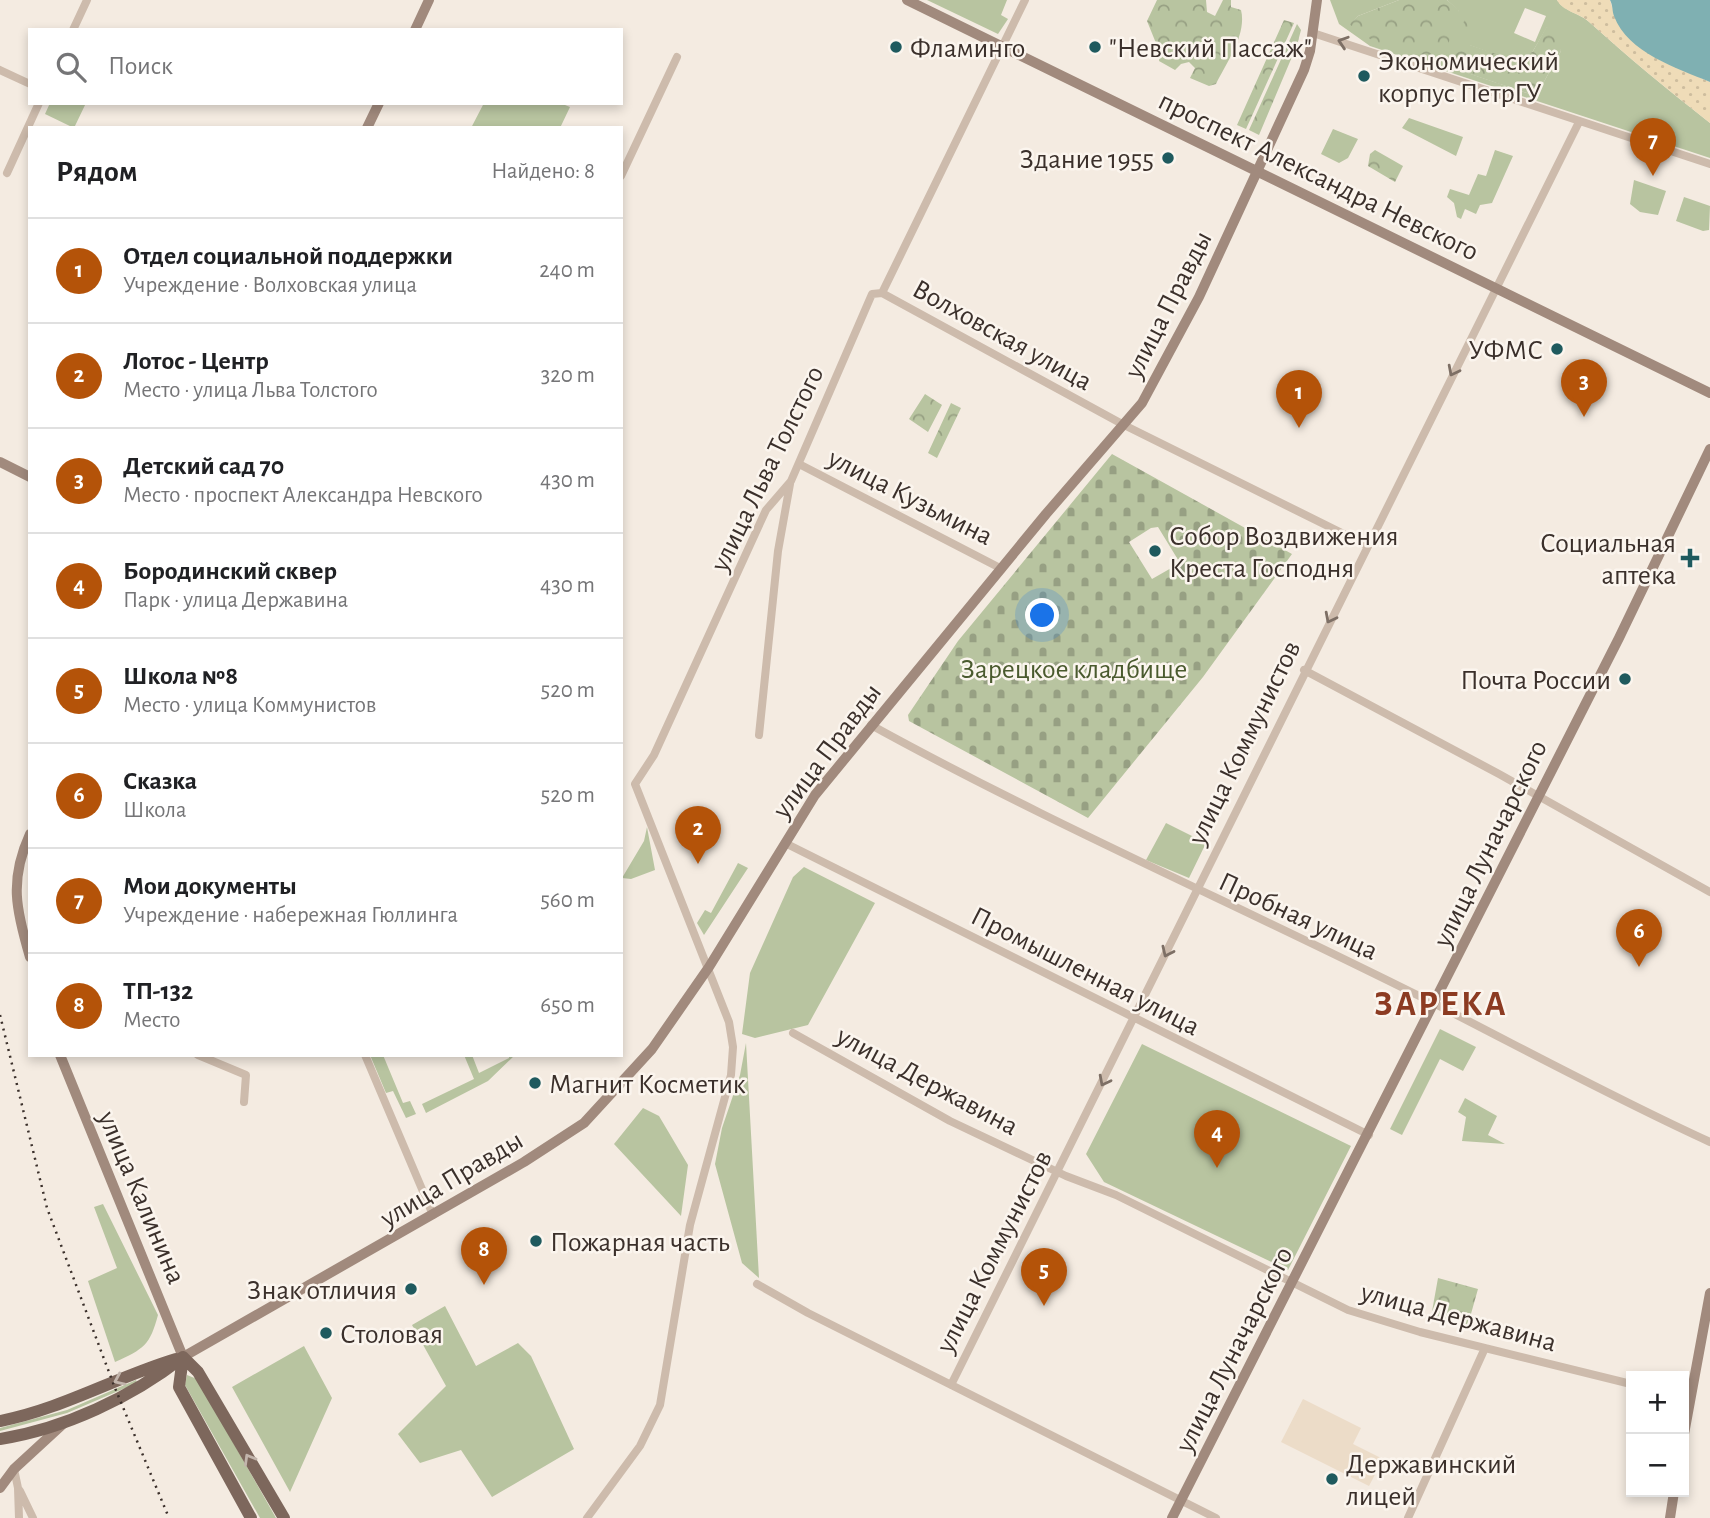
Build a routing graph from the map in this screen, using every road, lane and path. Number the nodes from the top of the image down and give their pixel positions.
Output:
1 (87, 0) edge
2 (429, 0) edge
3 (908, 0) edge
4 (1025, 0) edge
5 (1317, 0) edge
6 (74, 28) edge
7 (416, 28) edge
8 (1313, 33) junction
9 (1003, 45) junction
10 (677, 57) dead end
11 (0, 70) edge
12 (28, 83) edge
13 (38, 105) edge
14 (378, 105) edge
15 (1579, 122) junction
16 (28, 126) edge
17 (369, 126) edge
18 (28, 127) edge
19 (1710, 164) edge
20 (1258, 170) junction
21 (623, 172) edge
22 (7, 173) dead end
23 (1494, 288) junction
24 (882, 293) junction
25 (1710, 393) edge
26 (1124, 425) junction
27 (1710, 449) edge
28 (0, 462) edge
29 (799, 464) junction
30 (28, 476) edge
31 (791, 481) junction
32 (1366, 545) junction
33 (1002, 569) junction
34 (1304, 670) junction
35 (871, 724) junction
36 (759, 735) dead end
37 (1538, 797) junction
38 (28, 839) edge
39 (785, 843) junction
40 (1196, 890) junction
41 (1710, 892) edge
42 (28, 949) edge
43 (709, 967) junction
44 (1435, 1004) junction
45 (1134, 1020) junction
46 (793, 1033) dead end
47 (61, 1057) edge
48 (203, 1057) edge
49 (366, 1057) edge
50 (244, 1102) dead end
51 (1369, 1135) junction
52 (1710, 1142) edge
53 (1058, 1172) junction
54 (433, 1215) junction
55 (1292, 1282) junction
56 (757, 1283) dead end
57 (1710, 1293) edge
58 (1485, 1348) junction
59 (183, 1357) junction
60 (1626, 1383) edge
61 (951, 1385) junction
62 (1689, 1388) edge
63 (68, 1420) junction
64 (0, 1422) edge
65 (0, 1439) edge
66 (14, 1469) junction
67 (0, 1488) edge
68 (18, 1488) junction
69 (1673, 1497) edge
70 (1181, 1501) junction
71 (19, 1518) edge
72 (33, 1518) edge
73 (251, 1518) edge
74 (284, 1518) edge
75 (587, 1518) edge
76 (1172, 1518) edge
77 (1216, 1518) edge
78 (1408, 1518) edge
79 (1670, 1518) edge

1 - 6 street
2 - 7 main road
3 - 9 main road, проспект Александра Невского
4 - 9 street, улица Льва Толстого
5 - 8 main road, улица Правды
15 -> 8 street
8 - 20 main road, улица Правды
9 - 20 main road, проспект Александра Невского
9 - 24 street, улица Льва Толстого
10 - 21 street
11 - 12 street
13 - 16 street
14 - 17 main road
15 - 19 street
15 - 23 street, улица Коммунистов
18 - 22 street
20 - 23 main road, проспект Александра Невского
20 - 26 main road, улица Правды
23 - 25 main road, проспект Александра Невского
23 -> 32 street, улица Коммунистов
24 - 26 street, Волховская улица
24 - 29 street, улица Льва Толстого
26 - 32 street, Волховская улица
26 - 33 main road, улица Правды
27 - 37 main road, улица Луначарского
28 - 30 main road
29 - 31 street, улица Льва Толстого
29 - 33 street, улица Кузьмина
31 - 36 street
31 - 43 street, улица Льва Толстого
32 -> 34 street, улица Коммунистов
33 - 35 main road, улица Правды
34 - 37 street
34 - 40 street, улица Коммунистов
35 - 39 main road, улица Правды
35 - 40 street, Пробная улица
37 - 41 street
37 - 44 main road, улица Луначарского
38 - 42 main road
39 - 43 main road, улица Правды
39 - 45 street, Промышленная улица
40 - 44 street, Пробная улица
40 -> 45 street, улица Коммунистов
43 - 54 main road, улица Правды
43 - 75 street, улица Льва Толстого
44 - 51 main road, улица Луначарского
44 - 52 street, Пробная улица
45 - 51 street, Промышленная улица
45 -> 53 street, улица Коммунистов
46 - 53 street, улица Державина
47 - 59 main road, улица Калинина
48 - 50 street
49 - 54 street
51 - 55 main road, улица Луначарского
53 - 55 street, улица Державина
53 - 61 street, улица Коммунистов
54 - 59 main road, улица Правды
55 - 58 street, улица Державина
55 - 70 main road, улица Луначарского
56 - 61 street
57 - 62 main road
58 - 60 street, улица Державина
58 - 78 street
59 - 63 main road
59 -> 64 main road
59 - 73 main road
74 -> 59 main road
61 - 70 street
63 - 65 main road
63 - 66 main road
66 - 67 main road
66 - 68 street
68 - 71 street
68 - 72 street
69 - 79 main road
70 - 76 main road, улица Луначарского
70 - 77 street

